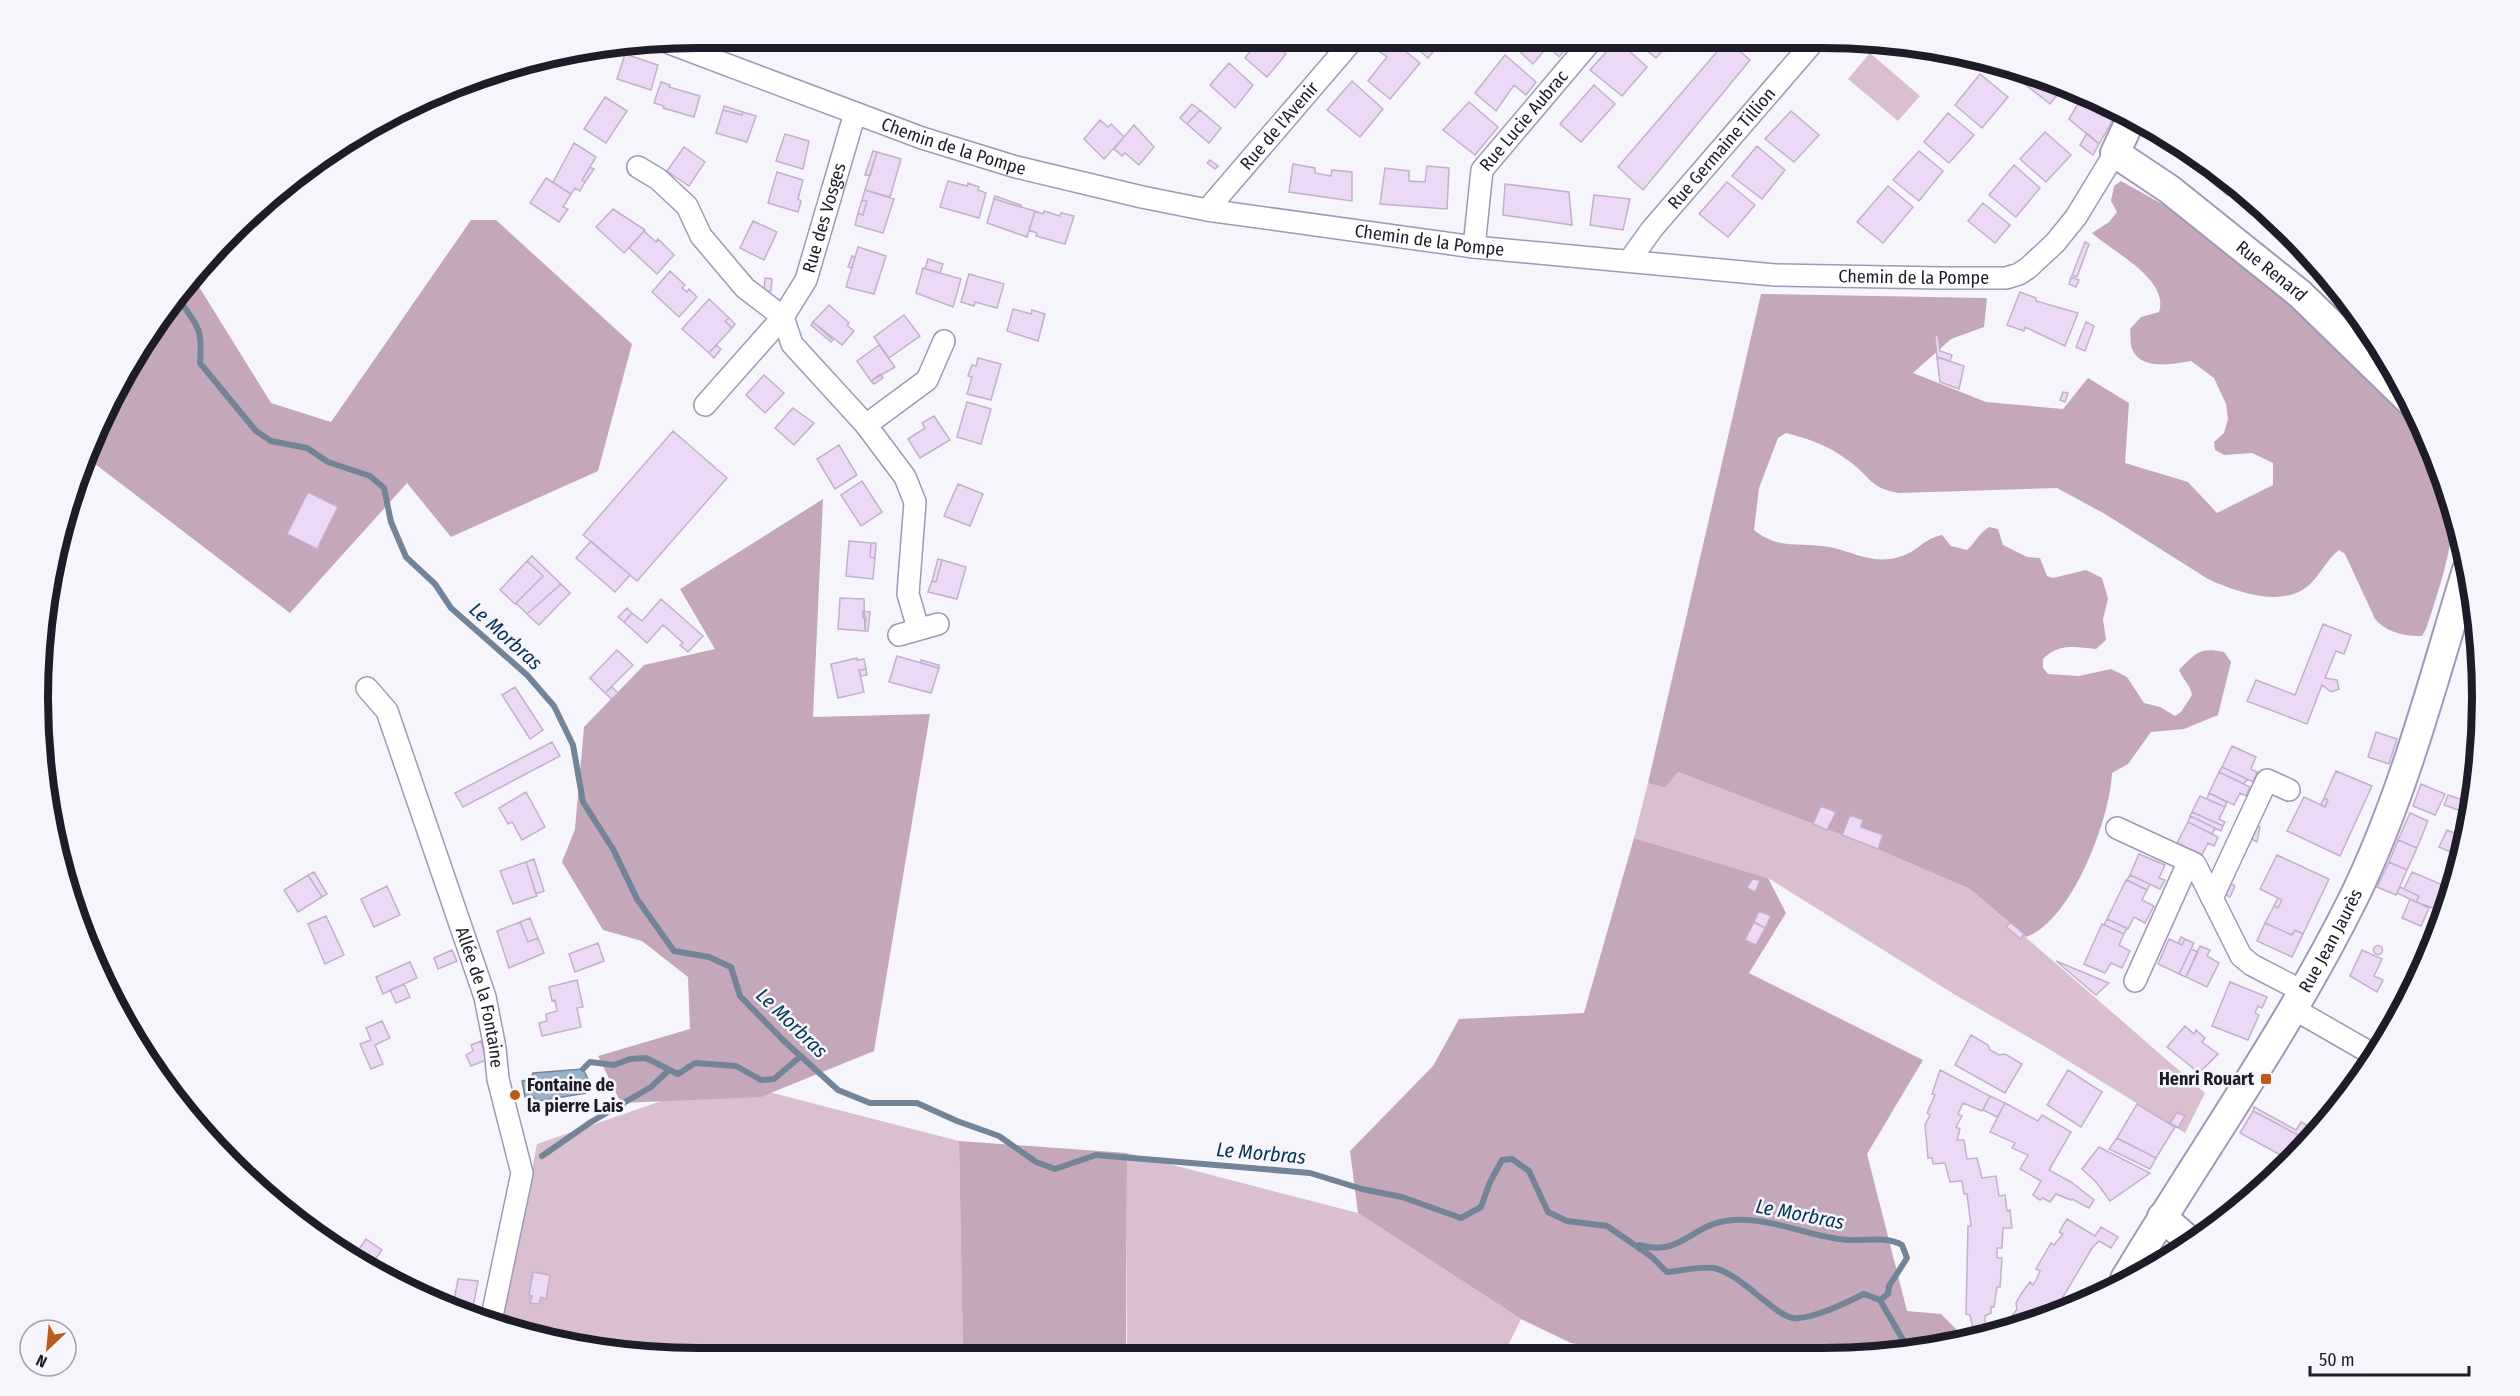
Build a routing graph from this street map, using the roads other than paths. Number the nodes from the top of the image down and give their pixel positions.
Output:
1 (683, 48) edge
2 (1346, 48) edge
3 (1585, 48) edge
4 (1808, 48) edge
5 (855, 113) junction
6 (2128, 125) edge
7 (2115, 153) junction
8 (638, 167) dead end
9 (1207, 210) junction
10 (1474, 247) junction
11 (1629, 261) junction
12 (783, 317) junction
13 (944, 340) dead end
14 (2389, 381) edge
15 (705, 405) dead end
16 (866, 425) junction
17 (2462, 585) edge
18 (918, 629) dead end
19 (367, 688) dead end
20 (2289, 790) dead end
21 (2117, 828) dead end
22 (2189, 861) junction
23 (2212, 898) junction
24 (2134, 981) dead end
25 (2299, 1001) junction
26 (2368, 1050) edge
27 (2162, 1217) junction
28 (2185, 1237) edge
29 (2131, 1270) edge
30 (492, 1315) edge

1 - 5 street, Chemin de la Pompe
2 - 9 street, Rue de l'Avenir
3 - 10 street, Rue Lucie Aubrac
4 - 11 street, Rue Germaine Tillion
5 - 9 street, Chemin de la Pompe
5 - 12 street, Rue des Vosges
6 - 7 street, Chemin de la Pompe
7 - 11 street, Chemin de la Pompe
7 - 14 street, Rue Renard
8 - 12 street
9 - 10 street, Chemin de la Pompe
10 - 11 street, Chemin de la Pompe
12 - 15 street, Rue des Vosges
12 - 16 street
13 - 16 street
16 - 18 street
17 - 25 street, Rue Jean Jaurès
19 - 30 street, Allée de la Fontaine
20 - 23 street
21 - 22 street
22 - 23 street
22 - 24 street
23 - 25 street
25 - 26 street
25 - 27 street, Rue Jean Jaurès
27 - 28 street
27 - 29 street, Rue Jean Jaurès

